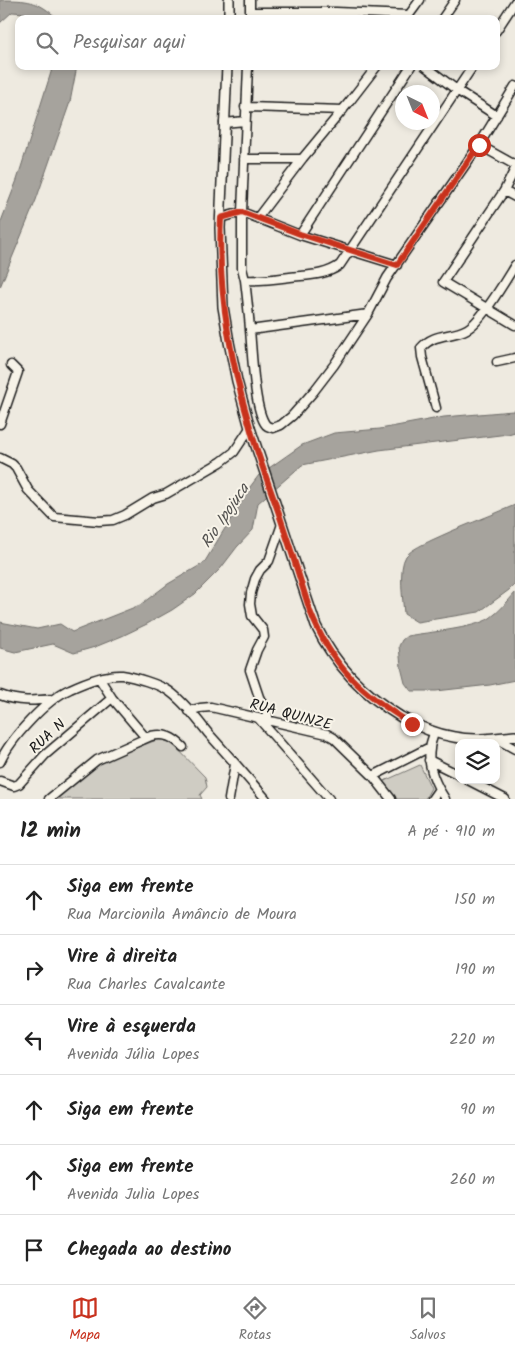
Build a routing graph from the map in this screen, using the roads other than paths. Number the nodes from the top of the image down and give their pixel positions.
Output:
1 (229, 0) edge
2 (250, 0) edge
3 (420, 0) edge
4 (454, 0) edge
5 (515, 2) edge
6 (229, 15) edge
7 (250, 15) edge
8 (379, 15) edge
9 (409, 15) edge
10 (445, 15) edge
11 (500, 25) edge
12 (227, 70) edge
13 (248, 70) edge
14 (375, 70) edge
15 (408, 70) edge
16 (430, 70) edge
17 (471, 70) edge
18 (515, 86) edge
19 (458, 91) junction
20 (245, 107) junction
21 (343, 110) junction
22 (497, 116) junction
23 (245, 121) junction
24 (224, 122) junction
25 (479, 145) junction
26 (244, 159) junction
27 (302, 159) junction
28 (515, 165) edge
29 (515, 169) edge
30 (504, 191) junction
31 (515, 197) edge
32 (242, 212) junction
33 (258, 217) junction
34 (221, 218) junction
35 (300, 234) junction
36 (349, 250) junction
37 (397, 265) junction
38 (515, 265) edge
39 (245, 280) junction
40 (488, 308) junction
41 (368, 314) junction
42 (515, 325) edge
43 (250, 330) junction
44 (515, 358) edge
45 (497, 362) dead end
46 (11, 365) dead end
47 (436, 408) dead end
48 (0, 424) edge
49 (251, 430) junction
50 (0, 458) edge
51 (282, 521) junction
52 (99, 678) junction
53 (0, 695) edge
54 (54, 698) junction
55 (112, 698) junction
56 (189, 710) junction
57 (259, 719) junction
58 (268, 721) junction
59 (434, 733) junction
60 (515, 736) edge
61 (146, 738) junction
62 (495, 738) junction
63 (183, 747) dead end
64 (430, 747) junction
65 (515, 749) edge
66 (429, 760) junction
67 (0, 762) edge
68 (235, 764) junction
69 (455, 773) edge
70 (373, 776) junction
71 (0, 781) edge
72 (476, 784) edge
73 (439, 790) junction
74 (49, 799) edge
75 (229, 799) edge
76 (266, 799) edge
77 (328, 799) edge
78 (391, 799) edge
79 (432, 799) edge
80 (445, 799) edge
81 (505, 799) edge

1 - 6 main road
2 - 7 street
3 - 9 street
4 - 10 street
5 - 11 street
7 - 8 street
12 - 24 main road
13 - 20 street
14 - 21 street
15 - 35 street
16 - 19 street
17 - 19 street
18 - 22 street
19 - 22 street
19 - 36 street
20 - 21 street
20 - 23 street
21 - 27 street
22 - 25 street
23 - 24 street
23 - 26 street
24 - 34 main road
25 - 28 street
25 - 37 street
26 - 27 street
26 - 32 street
27 - 33 street
29 - 30 street
30 - 31 street
30 - 40 street
32 - 33 street
32 - 34 street
32 - 39 street
33 - 35 street
34 - 49 main road
35 - 36 street
36 - 37 street
36 - 39 street
37 - 41 street
38 - 40 street
39 - 43 street
40 - 42 street
40 - 47 street
41 - 43 street
41 - 43 street
44 - 45 street
46 - 48 street
49 - 50 street
49 - 51 main road
51 - 58 street
51 - 59 main road
52 - 54 street
52 - 55 street
52 - 56 street
53 - 54 street
54 - 67 street
55 - 61 street
55 - 71 street, RUA N
56 - 57 street, RUA QUINZE
56 - 68 street
57 - 58 street, RUA QUINZE
57 - 77 street
58 - 70 street, RUA QUINZE
59 - 62 main road
59 - 64 street
60 - 62 main road
61 - 63 street
61 - 74 street
62 - 65 street
64 - 66 street
64 - 70 street
66 - 69 street
66 - 73 street
68 - 75 street
68 - 76 street
70 - 78 street, RUA QUINZE
72 - 81 street
73 - 79 street
73 - 80 street

